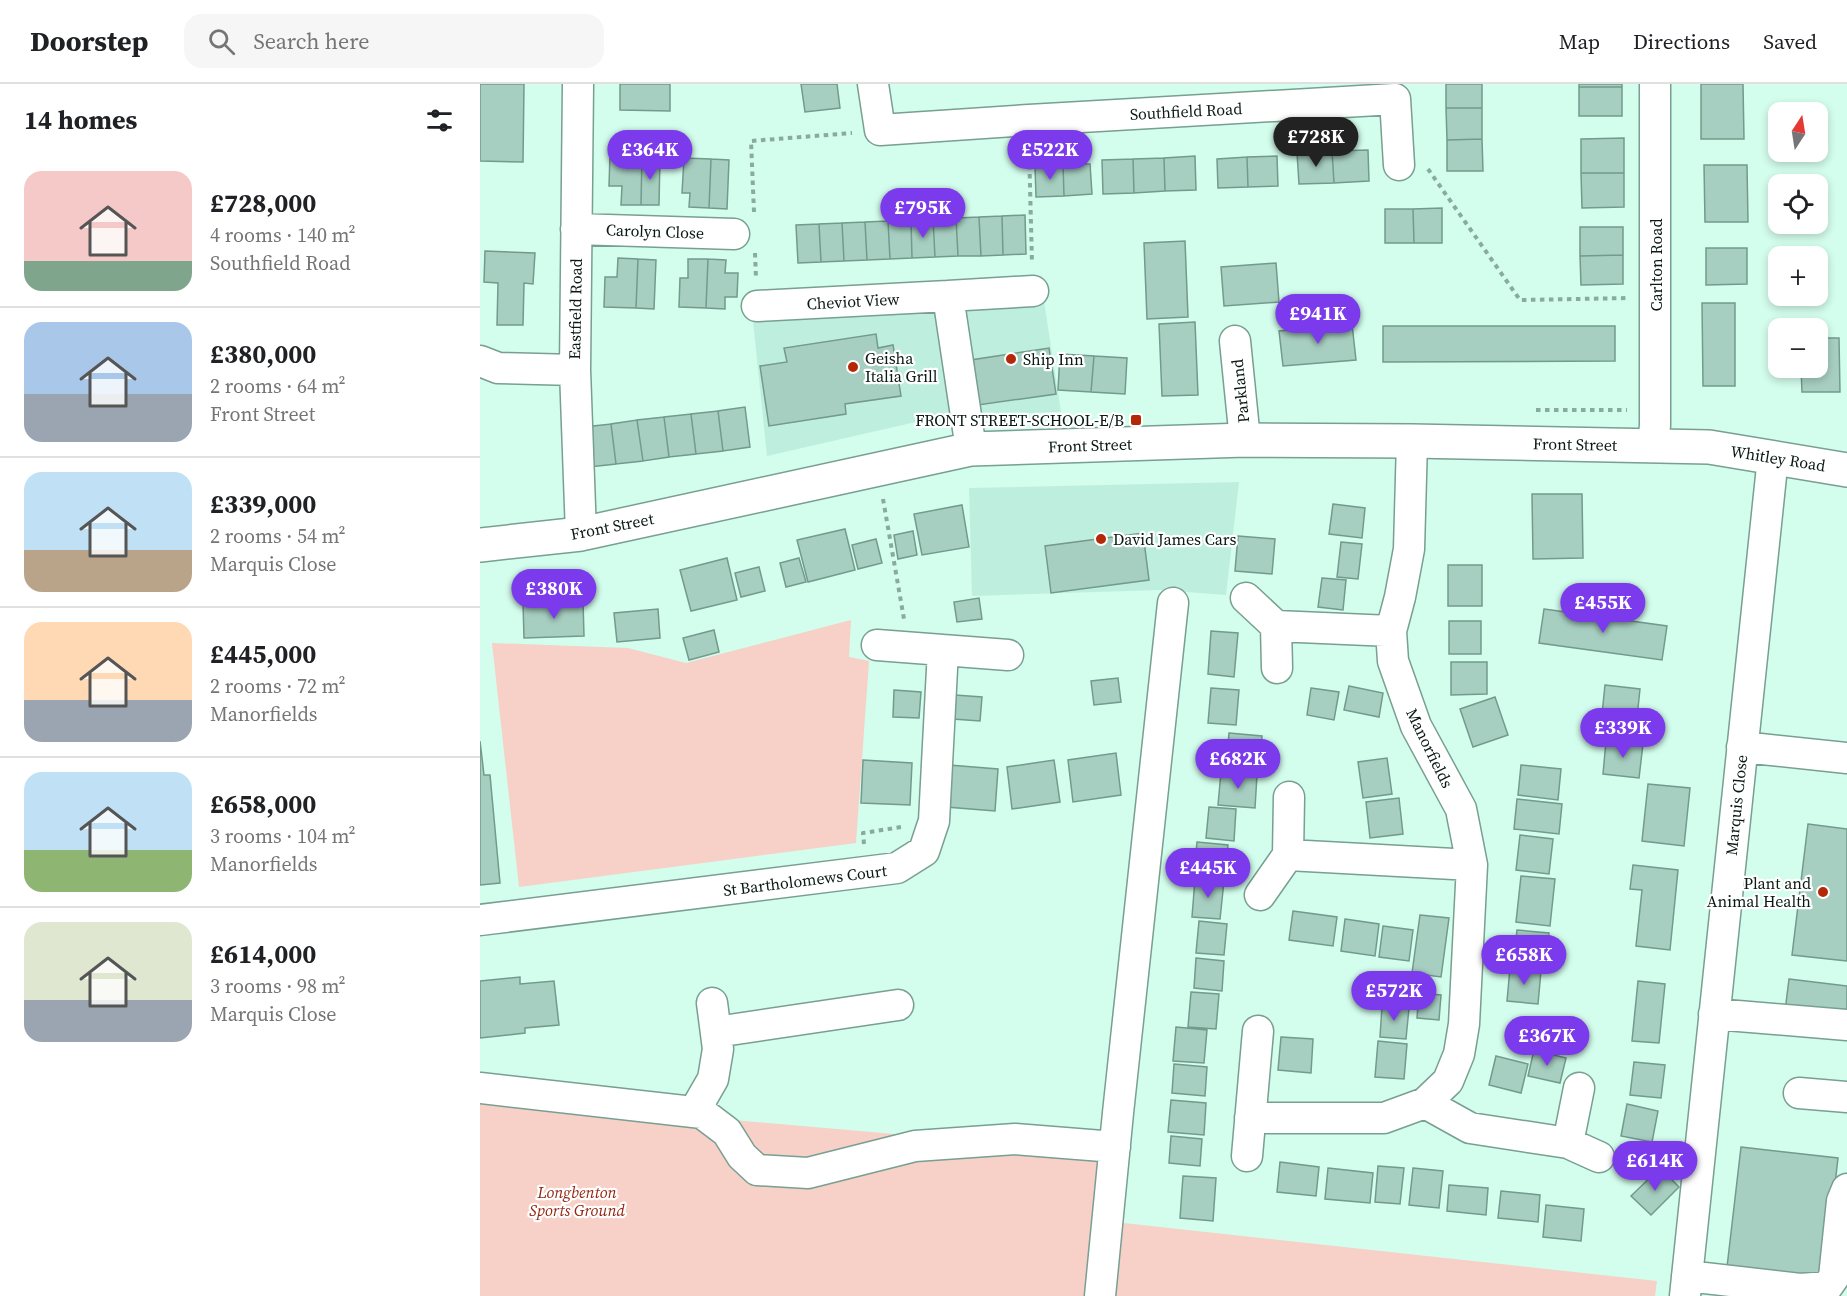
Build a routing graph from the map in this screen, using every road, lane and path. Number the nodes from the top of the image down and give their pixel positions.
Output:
1 (578, 84) edge
2 (873, 84) edge
3 (1655, 84) edge
4 (1400, 91) edge
5 (1029, 120) junction
6 (880, 130) junction
7 (751, 141) dead end
8 (1399, 165) joint
9 (576, 229) junction
10 (734, 234) dead end
11 (1033, 291) joint
12 (948, 296) junction
13 (1656, 298) junction
14 (757, 306) dead end
15 (1235, 341) dead end
16 (480, 361) edge
17 (575, 370) junction
18 (1245, 440) junction
19 (1412, 441) junction
20 (1653, 446) junction
21 (1709, 447) joint
22 (971, 449) junction
23 (1773, 457) junction
24 (877, 469) junction
25 (1847, 470) edge
26 (580, 534) junction
27 (480, 545) edge
28 (1246, 598) dead end
29 (1173, 603) dead end
30 (1276, 626) junction
31 (1391, 631) junction
32 (877, 645) dead end
33 (909, 648) junction
34 (943, 650) junction
35 (1008, 655) dead end
36 (1277, 669) dead end
37 (1742, 747) junction
38 (1847, 758) edge
39 (1288, 797) dead end
40 (910, 826) dead end
41 (864, 849) dead end
42 (1288, 855) junction
43 (1472, 865) junction
44 (1260, 895) dead end
45 (480, 920) edge
46 (898, 1005) dead end
47 (1714, 1014) junction
48 (1847, 1025) edge
49 (1258, 1031) dead end
50 (480, 1088) edge
51 (1580, 1088) dead end
52 (1799, 1093) dead end
53 (1847, 1097) edge
54 (1425, 1103) junction
55 (694, 1112) junction
56 (1251, 1118) junction
57 (1568, 1143) junction
58 (1115, 1147) junction
59 (1247, 1155) dead end
60 (1599, 1156) dead end
61 (1847, 1188) edge
62 (1686, 1286) edge
63 (1101, 1296) edge

1 - 9 street, Eastfield Road
2 - 6 street
3 - 13 street, Carlton Road
4 - 5 street, Southfield Road
4 - 8 street, Southfield Road
5 - 6 street, Southfield Road
5 - 11 path
6 - 7 path
8 - 13 path
9 - 10 street, Carolyn Close
9 - 17 street, Eastfield Road
11 - 12 street, Cheviot View
12 - 14 street, Cheviot View
12 - 22 street
13 - 20 street, Carlton Road
15 - 18 street, Parkland
16 - 17 street
17 - 26 street, Eastfield Road
18 - 19 main road, Front Street
18 - 22 main road, Front Street
19 - 20 main road, Front Street
19 - 31 street, Manorfields
20 - 21 main road, Front Street
21 - 23 main road, Whitley Road
22 - 24 main road, Front Street
23 - 25 main road, Whitley Road
23 - 37 street, Marquis Close
24 - 26 main road, Front Street
24 - 33 path
26 - 27 main road, Front Street
28 - 30 street
29 - 58 street
30 - 31 street
30 - 36 street
31 - 43 street, Manorfields
32 - 33 street
33 - 34 street
34 - 35 street
34 - 45 street, St Bartholomews Court
37 - 38 street
37 - 47 street, Marquis Close
39 - 42 street
40 - 41 path
42 - 43 street
42 - 44 street
43 - 54 street, Manorfields
46 - 55 street
47 - 48 street
47 - 62 street, Marquis Close
49 - 56 street
50 - 55 street
51 - 57 street
52 - 53 street
54 - 56 street, Manorfields
54 - 57 street
55 - 58 street
56 - 59 street
57 - 60 street
58 - 63 street
61 - 62 street

